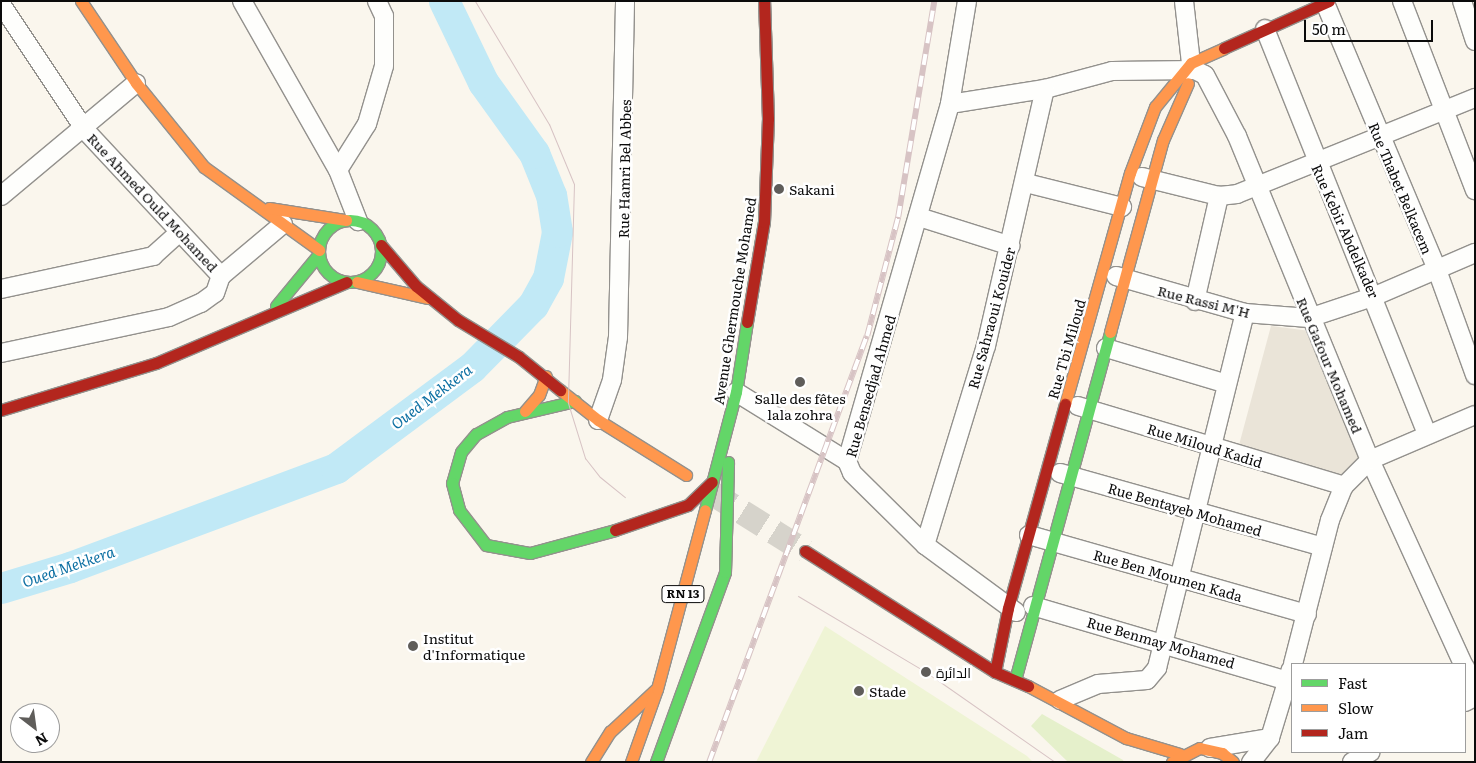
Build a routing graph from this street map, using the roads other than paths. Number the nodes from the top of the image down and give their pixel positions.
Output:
1 (81, 1) edge
2 (242, 1) edge
3 (377, 1) edge
4 (625, 1) edge
5 (764, 1) edge
6 (967, 1) edge
7 (1184, 1) edge
8 (1402, 1) edge
9 (1462, 1) edge
10 (1327, 2) edge
11 (1, 4) edge
12 (7, 25) edge
13 (1265, 28) junction
14 (1475, 41) edge
15 (1193, 65) junction
16 (136, 83) junction
17 (1045, 89) junction
18 (1475, 98) edge
19 (950, 104) junction
20 (1441, 110) junction
21 (85, 130) junction
22 (1379, 139) junction
23 (1316, 163) junction
24 (338, 170) junction
25 (1130, 173) junction
26 (1154, 181) junction
27 (1026, 183) junction
28 (1256, 188) junction
29 (1475, 190) edge
30 (1, 196) edge
31 (1219, 196) junction
32 (257, 204) junction
33 (1122, 207) junction
34 (919, 217) junction
35 (352, 221) junction
36 (283, 224) junction
37 (180, 232) junction
38 (380, 245) junction
39 (1011, 246) junction
40 (319, 252) junction
41 (1475, 253) edge
42 (1437, 270) junction
43 (1104, 272) junction
44 (221, 276) junction
45 (1127, 280) junction
46 (352, 282) junction
47 (1, 289) edge
48 (1375, 296) junction
49 (430, 298) junction
50 (1194, 301) junction
51 (272, 310) junction
52 (1245, 313) junction
53 (1309, 318) junction
54 (1106, 348) junction
55 (1, 353) edge
56 (1475, 375) edge
57 (546, 376) junction
58 (1227, 384) junction
59 (736, 392) junction
60 (575, 401) junction
61 (1066, 402) junction
62 (2, 407) edge
63 (1088, 409) junction
64 (526, 411) junction
65 (1475, 415) edge
66 (598, 420) junction
67 (728, 426) junction
68 (1427, 434) junction
69 (1210, 448) junction
70 (1370, 460) junction
71 (847, 461) junction
72 (1048, 469) junction
73 (686, 475) dead end
74 (1072, 476) junction
75 (714, 480) junction
76 (1344, 486) junction
77 (1196, 513) junction
78 (664, 517) junction
79 (691, 521) junction
80 (1029, 535) junction
81 (1053, 541) junction
82 (925, 545) junction
83 (712, 546) dead end
84 (1323, 547) junction
85 (804, 551) tunnel mouth
86 (1176, 579) junction
87 (708, 580) dead end
88 (1008, 608) junction
89 (1031, 613) junction
90 (1308, 614) junction
91 (1163, 642) junction
92 (1293, 663) edge
93 (1463, 663) edge
94 (1291, 670) edge
95 (1466, 670) edge
96 (995, 672) junction
97 (1015, 680) junction
98 (657, 689) junction
99 (1475, 689) edge
100 (1060, 700) junction
101 (674, 715) junction
102 (1113, 732) junction
103 (1270, 738) junction
104 (1210, 748) junction
105 (1369, 753) edge
106 (1140, 755) dead end
107 (1176, 758) edge
108 (591, 762) edge
109 (631, 762) edge
110 (656, 762) edge
111 (1233, 762) edge
112 (1252, 762) edge
113 (1352, 762) edge

1 - 16 main road
2 - 24 street
3 - 24 street
4 - 66 street, Rue Hamri Bel Abbes
5 - 59 main road, Avenue Ghermouche Mohamed
6 - 19 street, Rue Bensedjad Ahmed
7 - 15 street
8 - 20 street
9 - 14 street
10 - 13 main road
10 - 22 street, Rue Thabet Belkacem
11 - 12 street, Rue Ahmed Ould Mohamed
12 - 21 street, Rue Ahmed Ould Mohamed
13 - 15 main road
13 - 23 street, Rue Kebir Abdelkader
15 - 17 street
15 - 25 main road, Rue Tbi Miloud
15 - 26 main road
15 - 28 street, Rue Gafour Mohamed
16 - 21 street
16 - 32 main road
17 - 19 street
17 - 27 street, Rue Sahraoui Kouider
18 - 20 street
19 - 34 street, Rue Bensedjad Ahmed
20 - 22 street
20 - 29 street
21 - 30 street
21 - 37 street, Rue Ahmed Ould Mohamed
22 - 23 street
22 - 42 street, Rue Thabet Belkacem
23 - 28 street
23 - 48 street, Rue Kebir Abdelkader
24 - 35 street
25 - 26 street
25 - 33 main road, Rue Tbi Miloud
26 - 31 street
26 - 45 main road
27 - 33 street
27 - 39 street, Rue Sahraoui Kouider
28 - 31 street
28 - 53 street, Rue Gafour Mohamed
31 - 50 street
32 - 35 main road
32 - 36 main road
33 - 43 main road, Rue Tbi Miloud
34 - 39 street
34 - 71 street, Rue Bensedjad Ahmed
35 - 38 main road
35 - 40 main road
36 - 40 main road
36 - 44 street
37 - 44 street, Rue Ahmed Ould Mohamed
37 - 47 street
38 - 46 main road
38 - 49 main road
39 - 82 street, Rue Sahraoui Kouider
40 - 46 main road
40 - 51 main road
41 - 42 street, Rue Rassi M'H
42 - 48 street, Rue Rassi M'H
42 - 56 street, Rue Thabet Belkacem
43 - 45 street, Rue Rassi M'H
43 - 61 main road, Rue Tbi Miloud
44 - 55 street
45 - 50 street, Rue Rassi M'H
45 - 54 main road
46 - 49 main road
46 - 51 main road
48 - 53 street, Rue Rassi M'H
48 - 68 street, Rue Kebir Abdelkader
49 - 57 main road
50 - 52 street, Rue Rassi M'H
51 - 62 main road
52 - 53 street, Rue Rassi M'H
52 - 58 street
53 - 70 street, Rue Gafour Mohamed
54 - 58 street
54 - 63 main road
57 - 60 main road
57 - 64 main road
58 - 69 street
59 - 67 main road, Avenue Ghermouche Mohamed
59 - 71 street
60 - 64 main road
60 - 66 main road
61 - 63 street, Rue Miloud Kadid
61 - 72 main road, Rue Tbi Miloud
63 - 69 street, Rue Miloud Kadid
63 - 74 main road
64 - 78 main road
65 - 68 street
66 - 73 main road
67 - 75 main road, RN 13
67 - 101 main road, RN 13
68 - 70 street
69 - 76 street, Rue Miloud Kadid
69 - 77 street
70 - 76 street
70 - 93 street, Rue Gafour Mohamed
71 - 82 street, Rue Bensedjad Ahmed
72 - 74 street, Rue Bentayeb Mohamed
72 - 80 main road, Rue Tbi Miloud
74 - 77 street, Rue Bentayeb Mohamed
74 - 81 main road
75 - 78 main road
75 - 79 main road, RN 13
76 - 84 street
77 - 84 street, Rue Bentayeb Mohamed
77 - 86 street
78 - 79 main road
79 - 83 main road
79 - 98 main road, RN 13
80 - 81 street, Rue Ben Moumen Kada
80 - 88 main road, Rue Tbi Miloud
81 - 86 street, Rue Ben Moumen Kada
81 - 89 main road
82 - 88 street, Rue Bensedjad Ahmed
84 - 90 street
85 - 96 main road
86 - 90 street, Rue Ben Moumen Kada
86 - 91 street
87 - 101 main road
88 - 89 street, Rue Bensedjad Ahmed
88 - 96 main road, Rue Tbi Miloud
89 - 91 street, Rue Benmay Mohamed
89 - 97 main road
90 - 92 street
91 - 94 street, Rue Benmay Mohamed
91 - 100 street
94 - 103 street
95 - 99 street, Rue Gafour Mohamed
96 - 97 main road
97 - 100 main road
98 - 108 main road
98 - 109 main road, RN 13
100 - 102 main road
101 - 110 main road, RN 13
102 - 106 main road
102 - 107 main road
103 - 104 street
103 - 112 street
104 - 107 main road
104 - 111 main road
105 - 113 street

